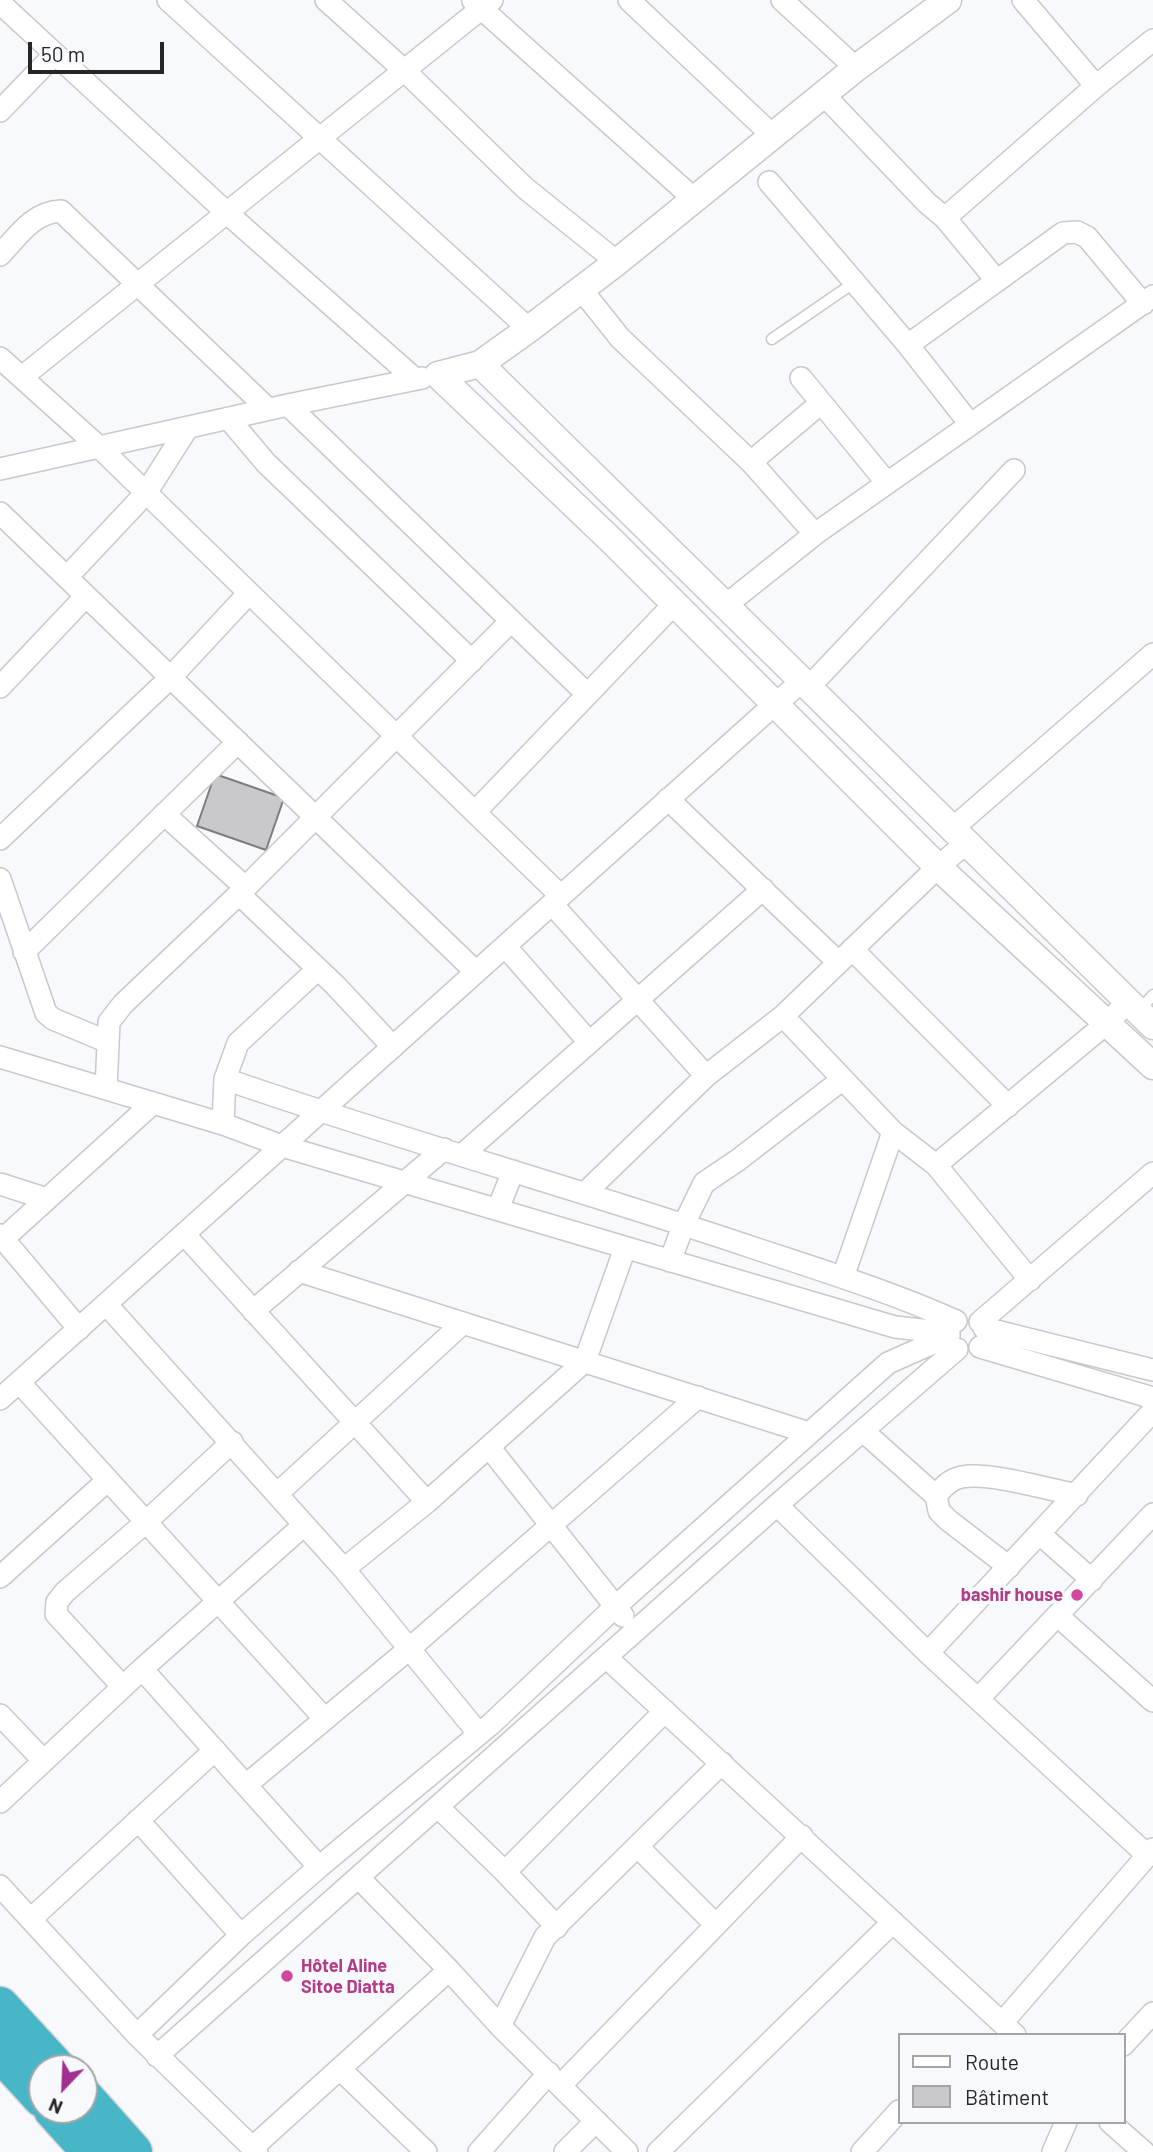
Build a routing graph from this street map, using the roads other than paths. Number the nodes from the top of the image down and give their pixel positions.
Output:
1 (167, 0) edge
2 (326, 0) edge
3 (629, 0) edge
4 (782, 0) edge
5 (1023, 0) edge
6 (944, 1) edge
7 (0, 3) edge
8 (482, 3) edge
9 (1153, 40) edge
10 (55, 54) junction
11 (856, 68) junction
12 (405, 71) junction
13 (1096, 86) junction
14 (823, 94) junction
15 (0, 111) edge
16 (772, 135) junction
17 (319, 140) junction
18 (769, 182) dead end
19 (693, 198) junction
20 (227, 213) junction
21 (945, 218) junction
22 (0, 255) edge
23 (617, 262) junction
24 (997, 281) junction
25 (855, 282) junction
26 (138, 284) junction
27 (581, 289) junction
28 (1148, 300) edge
29 (529, 329) junction
30 (772, 339) dead end
31 (908, 345) junction
32 (0, 358) edge
33 (480, 364) junction
34 (22, 377) junction
35 (426, 377) junction
36 (801, 378) dead end
37 (821, 403) junction
38 (278, 407) junction
39 (228, 418) junction
40 (970, 424) junction
41 (188, 427) junction
42 (99, 447) junction
43 (751, 462) junction
44 (0, 469) edge
45 (1014, 470) dead end
46 (887, 483) junction
47 (146, 493) junction
48 (4, 525) edge
49 (815, 534) junction
50 (66, 578) junction
51 (249, 593) junction
52 (86, 596) junction
53 (675, 603) junction
54 (726, 605) junction
55 (511, 621) junction
56 (1153, 654) edge
57 (471, 661) junction
58 (170, 678) junction
59 (806, 684) junction
60 (0, 687) edge
61 (587, 694) junction
62 (776, 703) junction
63 (396, 736) junction
64 (238, 742) junction
65 (668, 799) junction
66 (475, 812) junction
67 (164, 814) junction
68 (315, 817) junction
69 (959, 836) junction
70 (0, 839) edge
71 (938, 867) junction
72 (0, 879) edge
73 (763, 889) junction
74 (242, 890) junction
75 (556, 900) junction
76 (505, 946) junction
77 (24, 952) junction
78 (845, 956) junction
79 (318, 969) junction
80 (475, 972) junction
81 (637, 999) junction
82 (1144, 1008) edge
83 (783, 1016) junction
84 (1107, 1023) junction
85 (108, 1042) junction
86 (589, 1042) junction
87 (393, 1047) junction
88 (0, 1057) edge
89 (1153, 1066) edge
90 (706, 1076) junction
91 (225, 1079) junction
92 (843, 1079) junction
93 (106, 1089) junction
94 (152, 1104) junction
95 (1008, 1106) junction
96 (320, 1112) junction
97 (223, 1124) junction
98 (893, 1132) junction
99 (282, 1146) junction
100 (453, 1152) junction
101 (936, 1165) junction
102 (513, 1171) junction
103 (1153, 1173) edge
104 (405, 1181) junction
105 (0, 1184) edge
106 (585, 1193) junction
107 (47, 1199) junction
108 (498, 1209) junction
109 (684, 1224) junction
110 (184, 1234) junction
111 (1, 1237) edge
112 (625, 1248) junction
113 (670, 1261) junction
114 (299, 1272) junction
115 (843, 1277) junction
116 (1030, 1280) junction
117 (106, 1304) junction
118 (253, 1311) junction
119 (463, 1323) junction
120 (79, 1329) junction
121 (982, 1333) junction
122 (953, 1335) junction
123 (585, 1361) junction
124 (1153, 1370) edge
125 (7, 1389) edge
126 (698, 1397) junction
127 (1153, 1398) edge
128 (1153, 1412) edge
129 (355, 1423) junction
130 (863, 1431) junction
131 (809, 1433) junction
132 (232, 1442) junction
133 (489, 1447) junction
134 (108, 1480) junction
135 (278, 1493) junction
136 (1077, 1495) junction
137 (936, 1496) junction
138 (427, 1502) junction
139 (777, 1505) junction
140 (1153, 1514) edge
141 (146, 1522) junction
142 (304, 1525) junction
143 (551, 1525) junction
144 (1041, 1535) junction
145 (1009, 1567) junction
146 (344, 1569) junction
147 (0, 1577) edge
148 (1092, 1580) junction
149 (219, 1602) junction
150 (616, 1606) junction
151 (1058, 1616) junction
152 (635, 1632) junction
153 (409, 1649) junction
154 (929, 1653) junction
155 (606, 1657) junction
156 (142, 1669) junction
157 (123, 1687) junction
158 (1151, 1695) edge
159 (979, 1699) junction
160 (665, 1711) junction
161 (0, 1715) edge
162 (324, 1718) junction
163 (484, 1729) junction
164 (508, 1745) junction
165 (215, 1750) junction
166 (44, 1760) junction
167 (722, 1763) junction
168 (246, 1785) junction
169 (0, 1802) edge
170 (438, 1807) junction
171 (138, 1820) junction
172 (802, 1836) junction
173 (638, 1847) junction
174 (1150, 1852) edge
175 (319, 1867) junction
176 (505, 1872) junction
177 (359, 1878) junction
178 (0, 1886) edge
179 (32, 1918) junction
180 (893, 1922) junction
181 (716, 1925) junction
182 (556, 1927) junction
183 (242, 1936) junction
184 (449, 1970) junction
185 (0, 2006) edge
186 (1153, 2013) edge
187 (500, 2026) junction
188 (1008, 2031) edge
189 (136, 2035) junction
190 (1125, 2043) edge
191 (0, 2052) edge
192 (44, 2054) edge
193 (157, 2056) junction
194 (340, 2069) junction
195 (555, 2079) junction
196 (28, 2083) edge
197 (898, 2112) edge
198 (98, 2113) edge
199 (596, 2121) junction
200 (66, 2124) edge
201 (1065, 2124) edge
202 (1112, 2124) edge
203 (255, 2150) edge
204 (91, 2152) edge
205 (133, 2152) edge
206 (426, 2152) edge
207 (479, 2152) edge
208 (565, 2152) edge
209 (627, 2152) edge
210 (658, 2152) edge
211 (862, 2152) edge
212 (1053, 2152) edge
213 (1143, 2152) edge

1 - 17 street
2 - 12 street
3 - 16 street
4 - 11 street
5 - 13 street
6 - 11 street
7 - 10 street
8 - 12 street
8 - 19 street
9 - 13 street
10 - 15 street
10 - 20 street
11 - 14 street
12 - 17 street
12 - 23 street
13 - 21 street
14 - 16 street
14 - 21 street
16 - 19 street
17 - 20 street
17 - 29 street
18 - 25 street
19 - 23 street
20 - 26 street
20 - 35 street
21 - 24 street
22 - 26 street
23 - 27 street
24 - 28 street
24 - 31 street
25 - 30 lane
25 - 31 street
26 - 34 street
26 - 38 street
27 - 29 street
27 - 43 street
28 - 40 street
29 - 33 street
31 - 40 street
32 - 34 street
33 - 35 street
33 - 54 street
34 - 42 street
35 - 38 street
35 - 53 street
36 - 37 street
37 - 43 street
37 - 46 street
38 - 39 street
38 - 55 street
39 - 41 street
39 - 57 street
40 - 46 street
41 - 42 street
41 - 47 street
42 - 44 street
42 - 47 street
43 - 49 street
45 - 59 street
46 - 49 street
47 - 50 street
47 - 51 street
48 - 50 street
49 - 54 street
50 - 52 street
51 - 58 street
51 - 63 street
52 - 58 street
52 - 60 street
53 - 61 street
53 - 62 street
54 - 59 street
55 - 57 street
55 - 61 street
56 - 69 street
57 - 63 street
58 - 64 street
58 - 70 street
59 - 62 street
59 - 69 street
61 - 66 street
62 - 65 street
62 - 71 street
63 - 66 street
63 - 68 street
64 - 67 street
64 - 68 street
65 - 73 street
65 - 75 street
66 - 75 street
67 - 74 street
67 - 77 street
68 - 74 street
68 - 80 street
69 - 71 street
69 - 82 street
71 - 78 street
71 - 84 street
72 - 77 street
73 - 78 street
73 - 81 street
74 - 79 street
74 - 85 street
75 - 76 street
75 - 81 street
76 - 80 street
76 - 86 street
77 - 85 street
78 - 83 street
78 - 95 street
79 - 87 street
79 - 91 street
80 - 87 street
81 - 86 street
81 - 90 street
82 - 84 street
83 - 90 street
83 - 92 street
84 - 89 street
84 - 95 street
85 - 93 street
86 - 100 street
87 - 96 street
88 - 93 street
90 - 106 street
91 - 96 street
91 - 97 street
92 - 98 street
92 - 109 street
93 - 94 street
94 - 97 street
94 - 107 street
95 - 101 street
96 - 99 street
96 - 100 street
97 - 99 street
98 - 101 street
98 - 115 street
99 - 104 street
99 - 110 street
100 - 102 street
100 - 104 street
101 - 116 street
102 - 106 street
102 - 108 street
103 - 116 street
104 - 108 street
104 - 114 street
105 - 107 street
106 - 109 street
107 - 111 street
108 - 112 street
109 - 113 street
109 - 115 street
110 - 117 street
110 - 118 street
111 - 120 street
112 - 113 street
112 - 123 street
113 - 122 street
114 - 118 street
114 - 119 street
115 - 122 street
116 - 121 street
117 - 120 street
117 - 132 street
118 - 129 street
119 - 123 street
119 - 129 street
120 - 125 street
121 - 122 street
121 - 122 street
121 - 124 street
121 - 127 street
122 - 130 street
122 - 131 street
123 - 126 street
123 - 133 street
125 - 134 street
126 - 131 street
126 - 143 street
128 - 136 street
129 - 135 street
129 - 138 street
130 - 137 street
130 - 139 street
131 - 150 street
132 - 135 street
132 - 141 street
133 - 138 street
133 - 143 street
134 - 141 street
134 - 147 street
135 - 142 street
136 - 137 street
136 - 144 street
137 - 145 street
138 - 146 street
139 - 152 street
139 - 154 street
140 - 148 street
141 - 149 street
141 - 157 street
142 - 146 street
142 - 149 street
143 - 150 street
143 - 153 street
144 - 145 street
144 - 148 street
145 - 154 street
146 - 153 street
148 - 151 street
149 - 156 street
149 - 162 street
150 - 152 street
150 - 163 street
151 - 158 street
151 - 159 street
152 - 155 street
153 - 162 street
153 - 163 street
154 - 159 street
155 - 160 street
155 - 164 street
156 - 157 street
156 - 165 street
157 - 166 street
159 - 174 street
160 - 167 street
160 - 176 street
161 - 166 street
162 - 168 street
163 - 164 street
163 - 175 street
164 - 170 street
165 - 168 street
165 - 171 street
166 - 169 street
167 - 172 street
167 - 173 street
168 - 175 street
170 - 176 street
170 - 177 street
171 - 179 street
171 - 183 street
172 - 180 street
172 - 181 street
173 - 181 street
173 - 182 street
174 - 188 street
175 - 183 street
176 - 182 street
177 - 184 street
177 - 193 street
178 - 179 street
179 - 189 street
180 - 188 street
180 - 210 street
181 - 195 street
182 - 187 street
183 - 189 street
184 - 187 street
184 - 194 street
185 - 192 highway
186 - 190 street
187 - 195 street
189 - 193 street
191 - 196 highway
193 - 203 street
194 - 203 street
194 - 206 street
195 - 199 street
195 - 207 street
197 - 211 street
198 - 205 highway
199 - 208 street
199 - 209 street
200 - 204 highway
201 - 212 street
202 - 213 street

